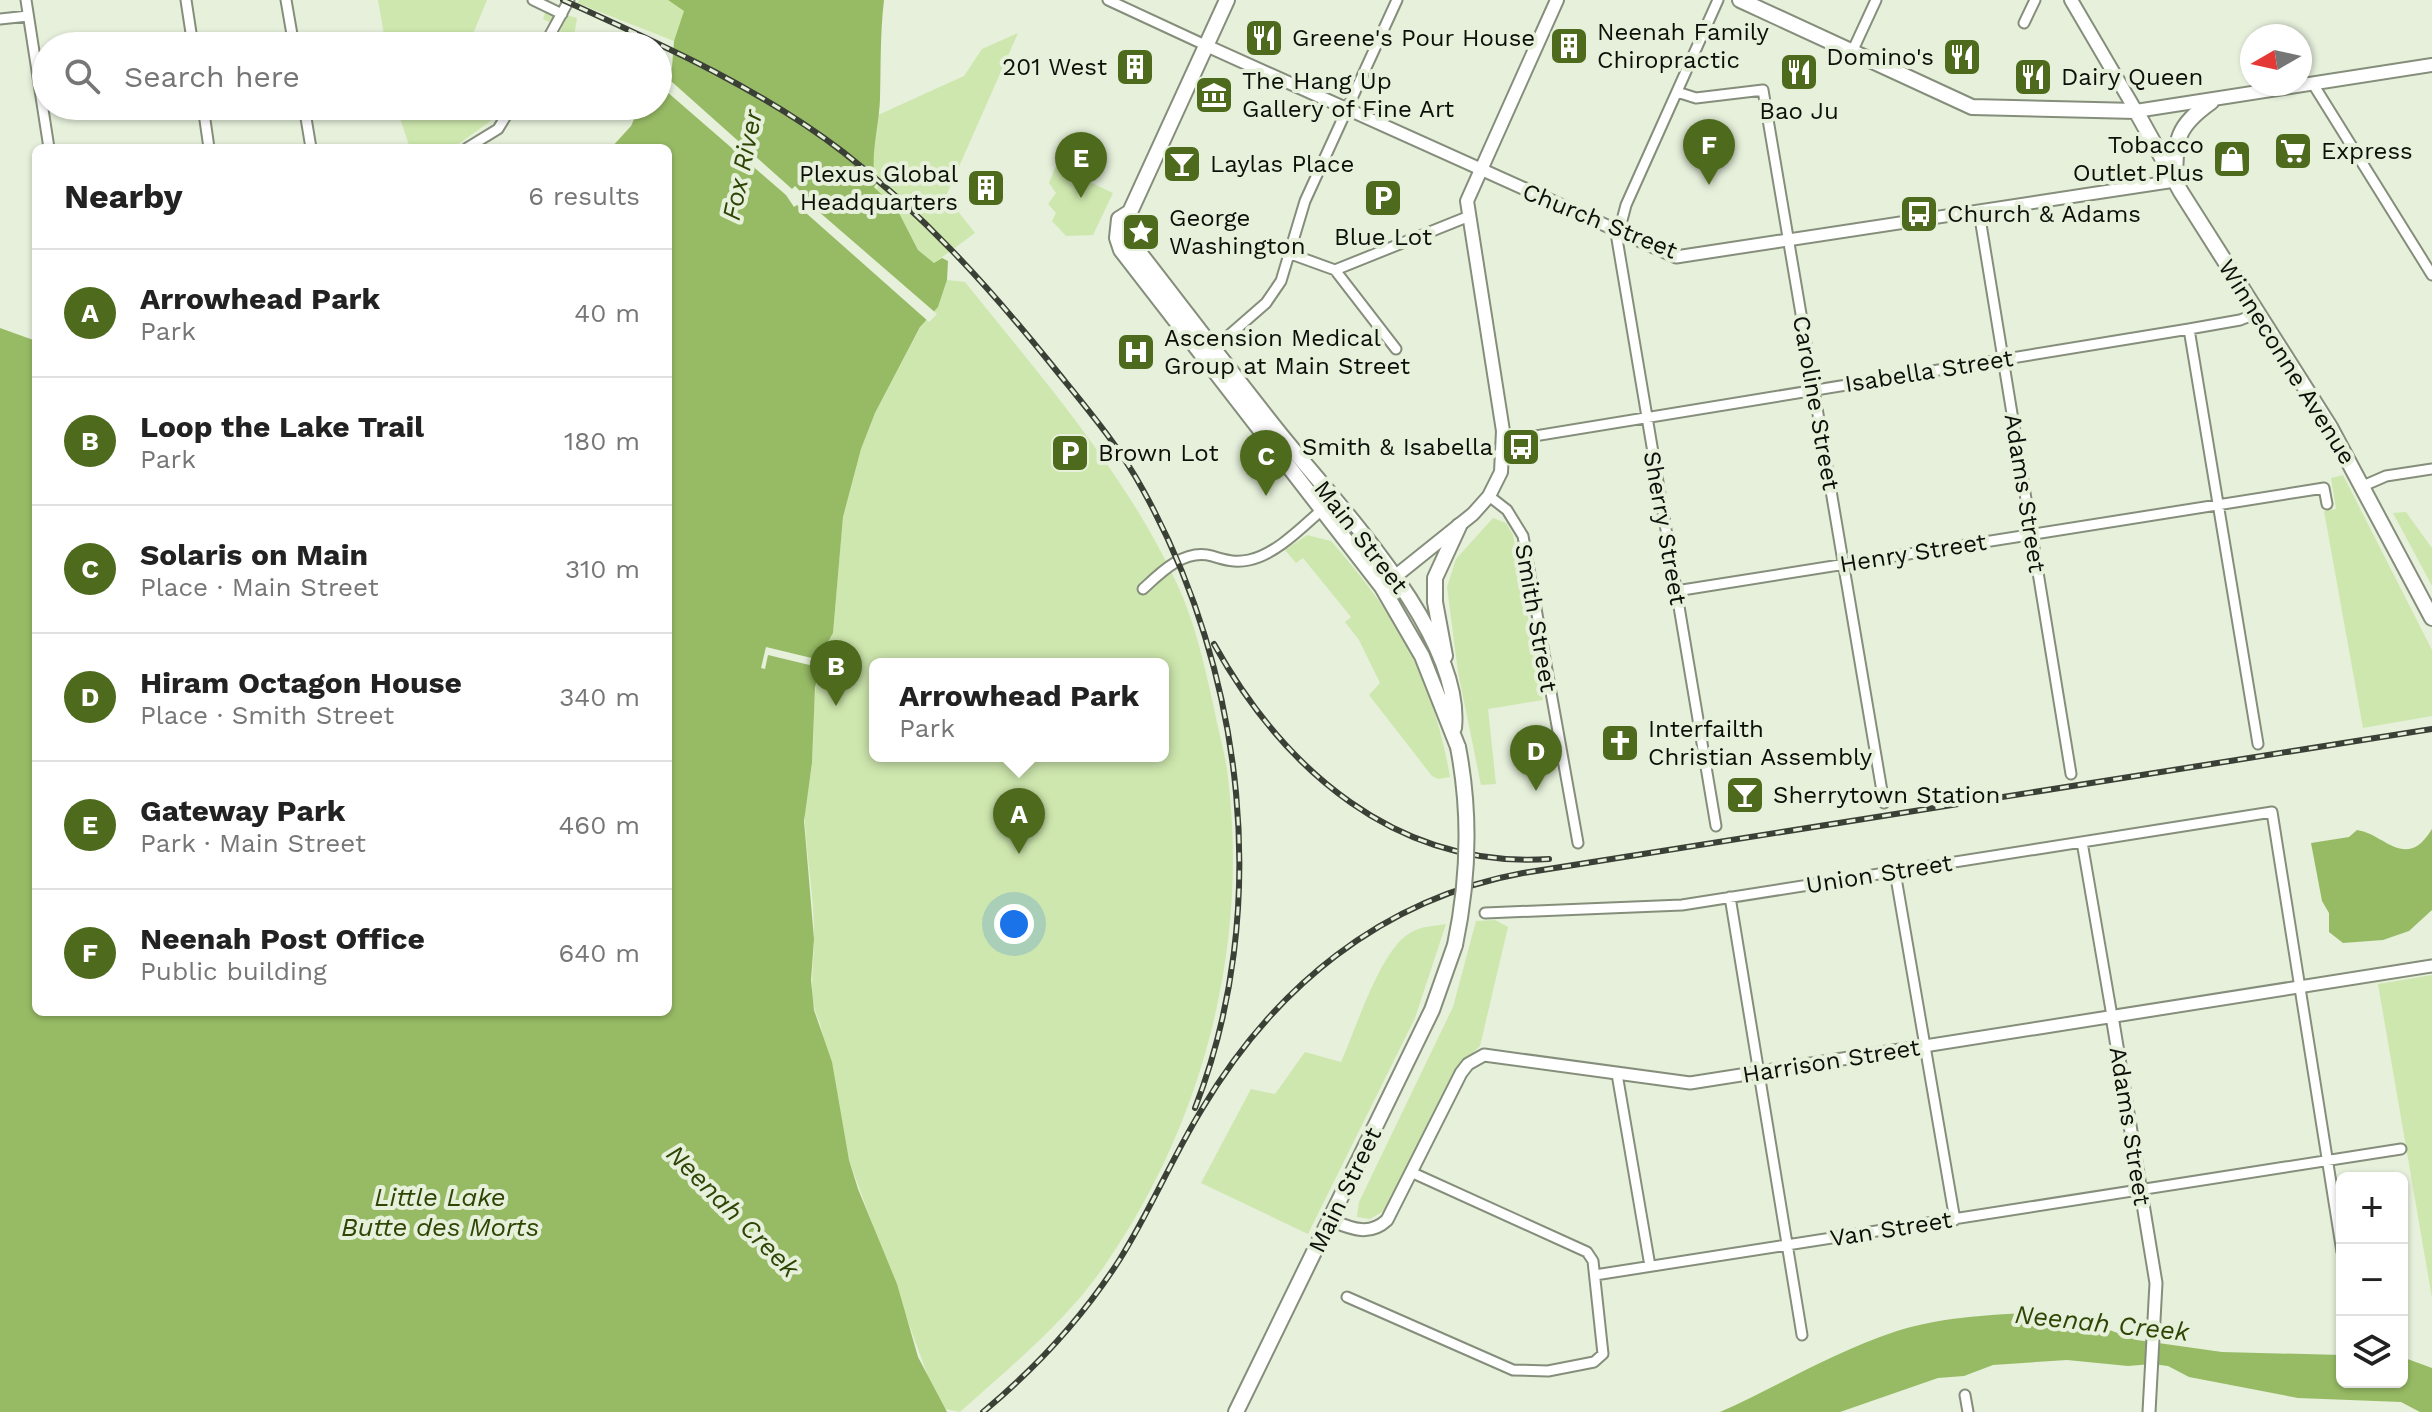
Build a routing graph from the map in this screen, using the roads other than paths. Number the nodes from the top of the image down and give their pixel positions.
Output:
1 (26, 0) edge
2 (186, 0) edge
3 (286, 0) edge
4 (533, 0) edge
5 (569, 0) edge
6 (1108, 0) edge
7 (1227, 0) edge
8 (1397, 0) edge
9 (1557, 0) edge
10 (1718, 0) edge
11 (1740, 0) edge
12 (1876, 0) edge
13 (2035, 0) edge
14 (2071, 0) edge
15 (562, 14) junction
16 (28, 16) junction
17 (0, 19) edge
18 (2024, 23) dead end
19 (191, 32) edge
20 (292, 32) edge
21 (552, 32) edge
22 (32, 41) edge
23 (1205, 45) junction
24 (1852, 52) junction
25 (2432, 65) edge
26 (2313, 84) junction
27 (1677, 92) junction
28 (2211, 102) junction
29 (1348, 109) junction
30 (2136, 111) junction
31 (45, 120) edge
32 (205, 120) edge
33 (306, 120) edge
34 (503, 120) edge
35 (48, 144) edge
36 (208, 144) edge
37 (310, 144) edge
38 (474, 144) edge
39 (1479, 170) junction
40 (2175, 181) junction
41 (1979, 212) junction
42 (1467, 217) junction
43 (1618, 230) junction
44 (1789, 242) junction
45 (1288, 253) junction
46 (1335, 270) junction
47 (2432, 275) edge
48 (2258, 313) junction
49 (2189, 329) junction
50 (1396, 349) dead end
51 (1208, 353) junction
52 (2003, 359) junction
53 (1814, 389) junction
54 (1646, 417) junction
55 (1504, 441) junction
56 (2432, 469) edge
57 (2363, 486) junction
58 (1489, 496) junction
59 (2327, 504) dead end
60 (1328, 506) junction
61 (2218, 506) junction
62 (1459, 526) junction
63 (2032, 534) junction
64 (1844, 564) junction
65 (1395, 577) junction
66 (1382, 587) junction
67 (1143, 589) dead end
68 (1676, 591) junction
69 (2432, 618) edge
70 (1446, 673) junction
71 (1454, 728) junction
72 (2258, 744) dead end
73 (2071, 774) dead end
74 (1884, 803) dead end
75 (1716, 826) dead end
76 (2082, 842) junction
77 (1578, 843) dead end
78 (1895, 872) junction
79 (1730, 897) junction
80 (1485, 913) dead end
81 (2432, 966) edge
82 (2300, 987) junction
83 (2112, 1016) junction
84 (1925, 1046) junction
85 (1758, 1072) junction
86 (1617, 1074) junction
87 (2401, 1149) dead end
88 (2328, 1160) junction
89 (1413, 1173) junction
90 (2141, 1190) junction
91 (1330, 1220) junction
92 (1955, 1220) junction
93 (2341, 1244) edge
94 (1787, 1245) junction
95 (1650, 1266) junction
96 (1595, 1275) junction
97 (1347, 1297) dead end
98 (1802, 1335) dead end
99 (1965, 1395) dead end
100 (1236, 1412) edge
101 (1968, 1412) edge
102 (2149, 1412) edge

1 - 16 street
2 - 19 street
3 - 20 street
4 - 15 street
5 - 15 street
6 - 23 street, Church Street
7 - 23 main road
8 - 29 street
9 - 39 main road
10 - 27 street
11 - 24 main road
12 - 24 street
13 - 18 street
14 - 30 main road
15 - 21 street
16 - 17 street
16 - 22 street
23 - 29 street, Church Street
23 - 51 main road, Main Street
24 - 30 main road
25 - 26 main road
26 - 28 main road
26 - 47 street
27 - 43 street
27 - 44 street, Caroline Street
28 - 30 main road
28 - 40 main road
29 - 39 street, Church Street
29 - 45 street
30 - 40 main road, Winneconne Avenue
31 - 35 street
32 - 36 street
33 - 37 street
34 - 38 street
39 - 42 main road
39 - 43 street, Church Street
40 - 41 street, Church Street
40 - 48 main road, Winneconne Avenue
41 - 44 street, Church Street
41 - 52 street, Adams Street
42 - 46 street
42 - 55 main road
43 - 44 street, Church Street
43 - 54 street, Sherry Street
44 - 53 street, Caroline Street
45 - 46 street
45 - 51 street
46 - 50 street
48 - 49 street, Isabella Street
48 - 57 main road, Winneconne Avenue
49 - 52 street, Isabella Street
49 - 61 street
51 - 60 main road, Main Street
52 - 53 street, Isabella Street
52 - 63 street, Adams Street
53 - 54 street, Isabella Street
53 - 64 street, Caroline Street
54 - 55 street, Isabella Street
54 - 68 street, Sherry Street
55 - 58 main road
56 - 57 street
57 - 69 main road, Winneconne Avenue
58 - 62 main road
58 - 77 street, Smith Street
59 - 61 street, Henry Street
60 - 65 main road, Main Street
60 - 66 main road, Main Street
60 - 67 street
61 - 63 street, Henry Street
61 - 72 street
62 - 65 main road
62 - 70 main road
63 - 64 street, Henry Street
63 - 73 street, Adams Street
64 - 68 street, Henry Street
64 - 74 street, Caroline Street
65 - 66 main road
65 - 70 main road, Main Street
66 - 71 main road, Main Street
68 - 75 street, Sherry Street
70 - 71 main road, Main Street
71 - 91 main road, Main Street, bridge
76 - 78 street, Union Street
76 - 82 street, Union Street
76 - 83 street, Adams Street
78 - 79 street, Union Street
78 - 84 street
79 - 80 street, Union Street
79 - 85 street
81 - 82 street, Harrison Street
82 - 83 street, Harrison Street
82 - 88 street
83 - 84 street, Harrison Street
83 - 90 street, Adams Street
84 - 85 street, Harrison Street
84 - 92 street
85 - 86 street, Harrison Street
85 - 94 street
86 - 89 street, Harrison Street
86 - 95 street
87 - 88 street, Van Street
88 - 90 street, Van Street
88 - 93 street
89 - 91 street, Harrison Street
89 - 96 street
90 - 92 street, Van Street
90 - 102 street, Adams Street
91 - 100 main road, Main Street
92 - 94 street, Van Street
94 - 95 street, Van Street
94 - 98 street
95 - 96 street, Van Street
96 - 97 street
99 - 101 street

